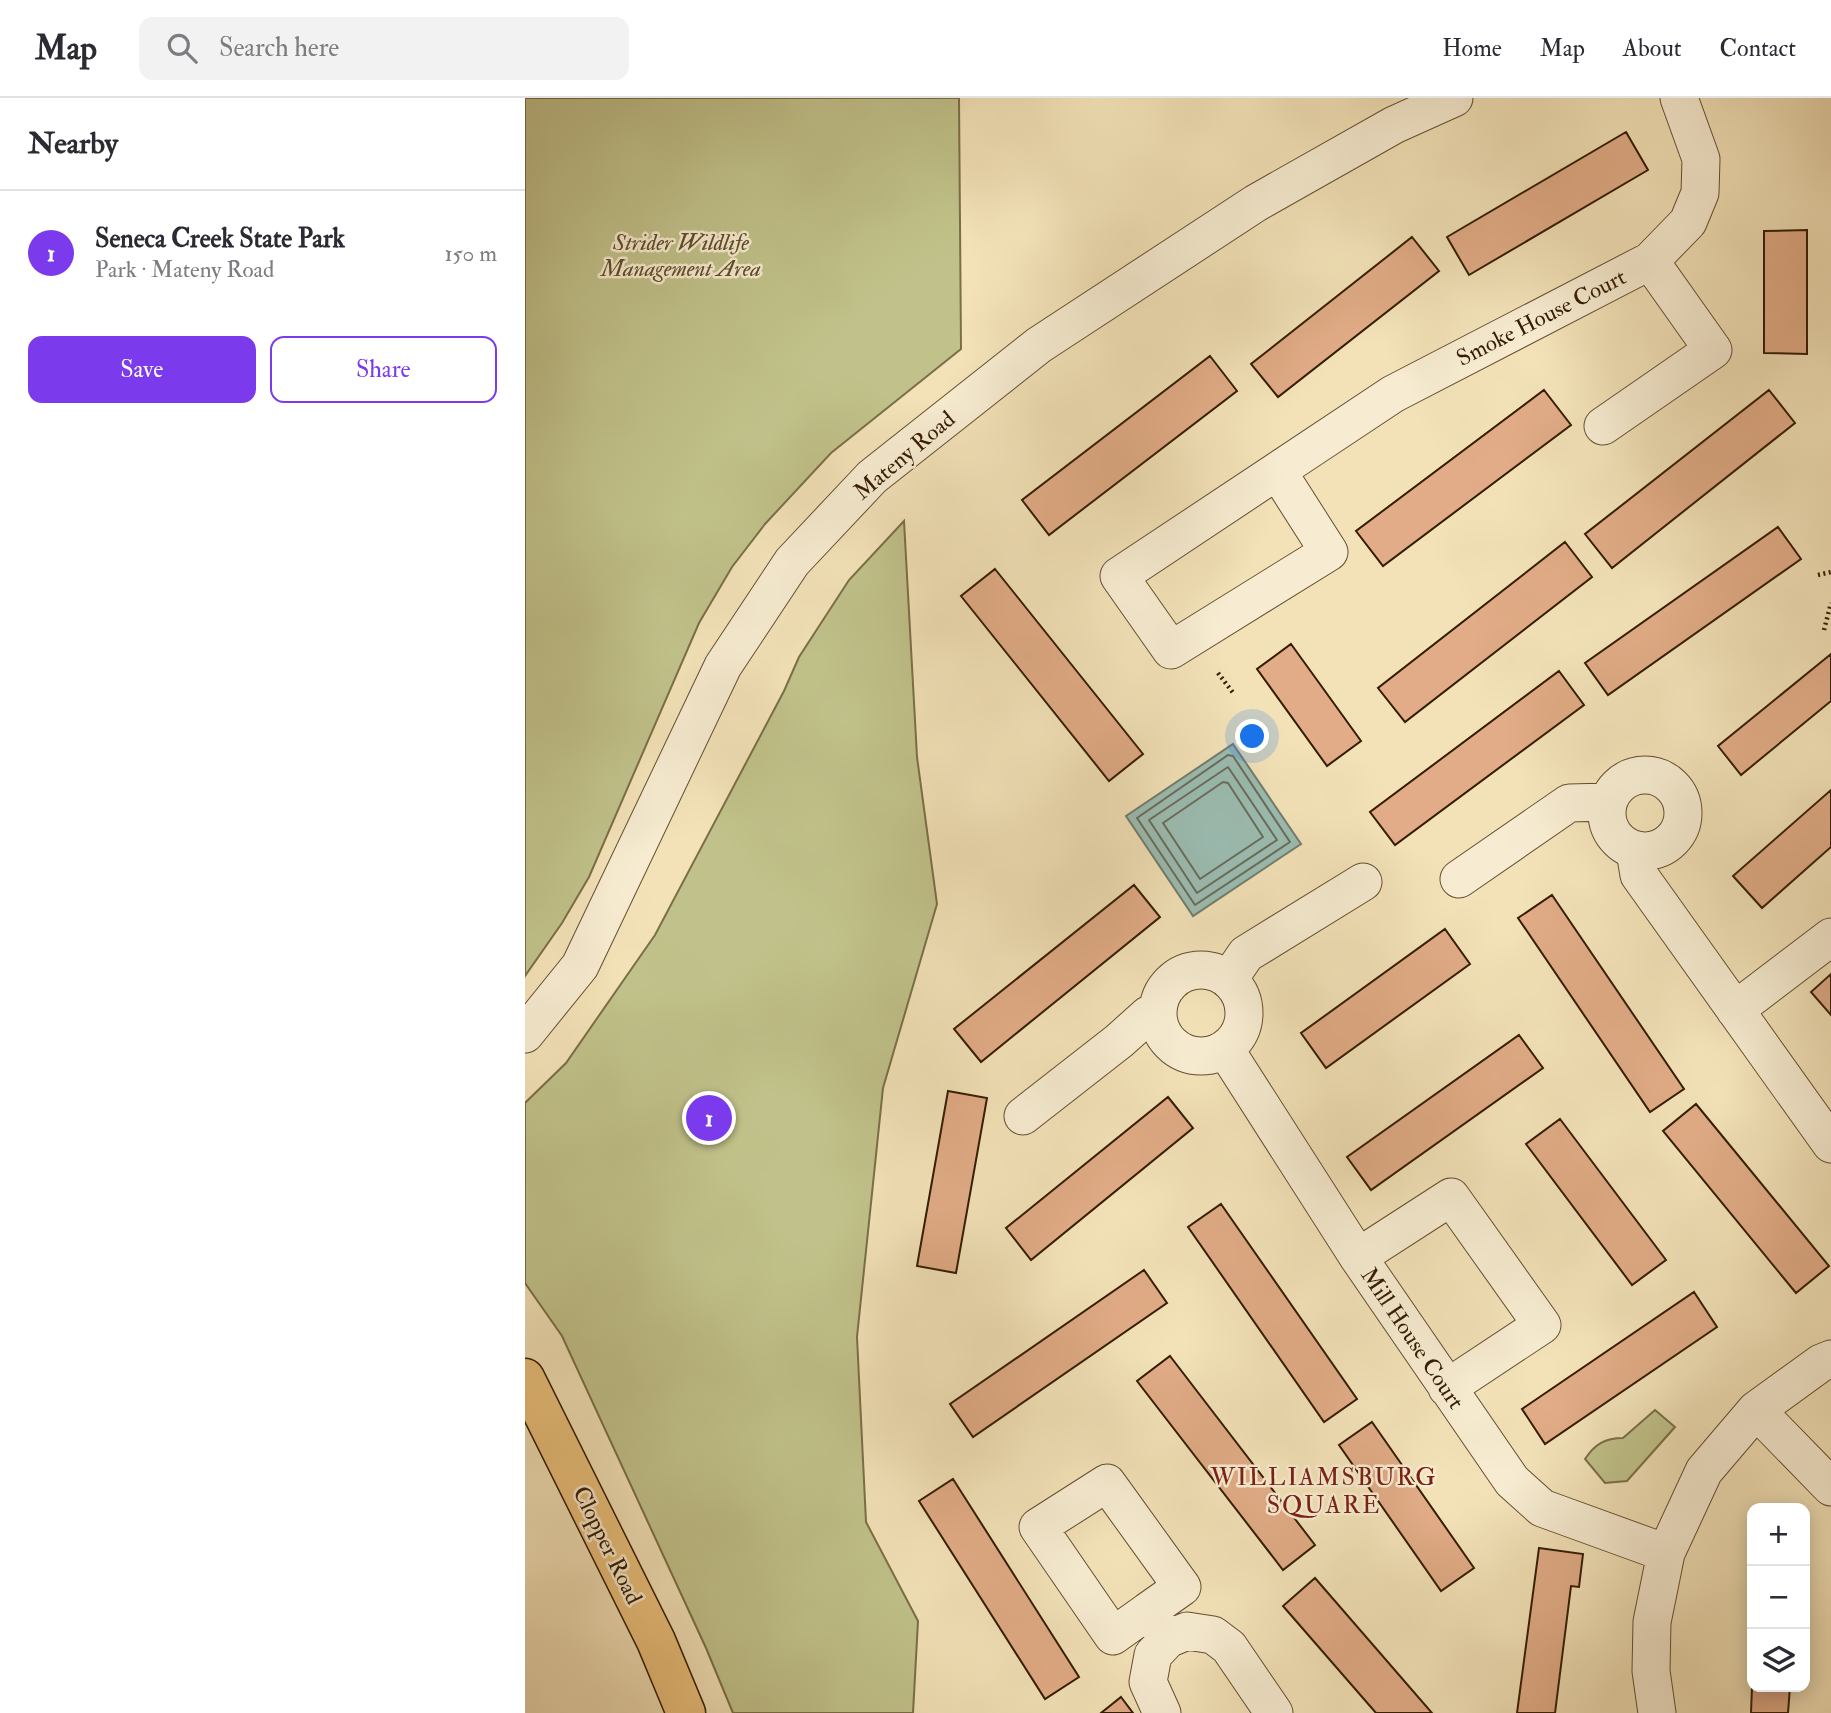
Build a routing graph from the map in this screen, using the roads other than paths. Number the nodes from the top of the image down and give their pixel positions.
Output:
1 (1454, 98) edge
2 (1679, 98) edge
3 (1650, 261) junction
4 (1602, 426) dead end
5 (1278, 472) junction
6 (1608, 802) junction
7 (1635, 850) junction
8 (1459, 879) dead end
9 (1363, 882) dead end
10 (1831, 937) edge
11 (1229, 979) junction
12 (1735, 1010) junction
13 (1158, 1016) junction
14 (525, 1034) edge
15 (1222, 1051) junction
16 (1023, 1116) dead end
17 (1831, 1144) edge
18 (1358, 1257) junction
19 (1831, 1359) edge
20 (525, 1378) edge
21 (1447, 1388) junction
22 (1756, 1410) junction
23 (1831, 1488) edge
24 (1666, 1553) junction
25 (686, 1713) edge
26 (1162, 1713) edge
27 (1274, 1713) edge
28 (1657, 1713) edge

1 - 14 street, Mateny Road
2 - 3 street, Smoke House Court
3 - 4 street
3 - 5 street, Smoke House Court
5 - 5 street, Smoke House Court
6 - 7 street
6 - 7 street
6 - 8 street
7 - 12 street
9 - 11 street
10 - 12 street
11 - 13 street
11 - 15 street
12 - 17 street
13 - 15 street
13 - 16 street
15 - 18 street, Mill House Court
18 - 21 street, Mill House Court
18 - 21 street
19 - 22 street
20 - 25 main road, Clopper Road
21 - 24 street, Mill House Court
22 - 23 street
22 - 24 street
24 - 28 street
26 - 27 street

